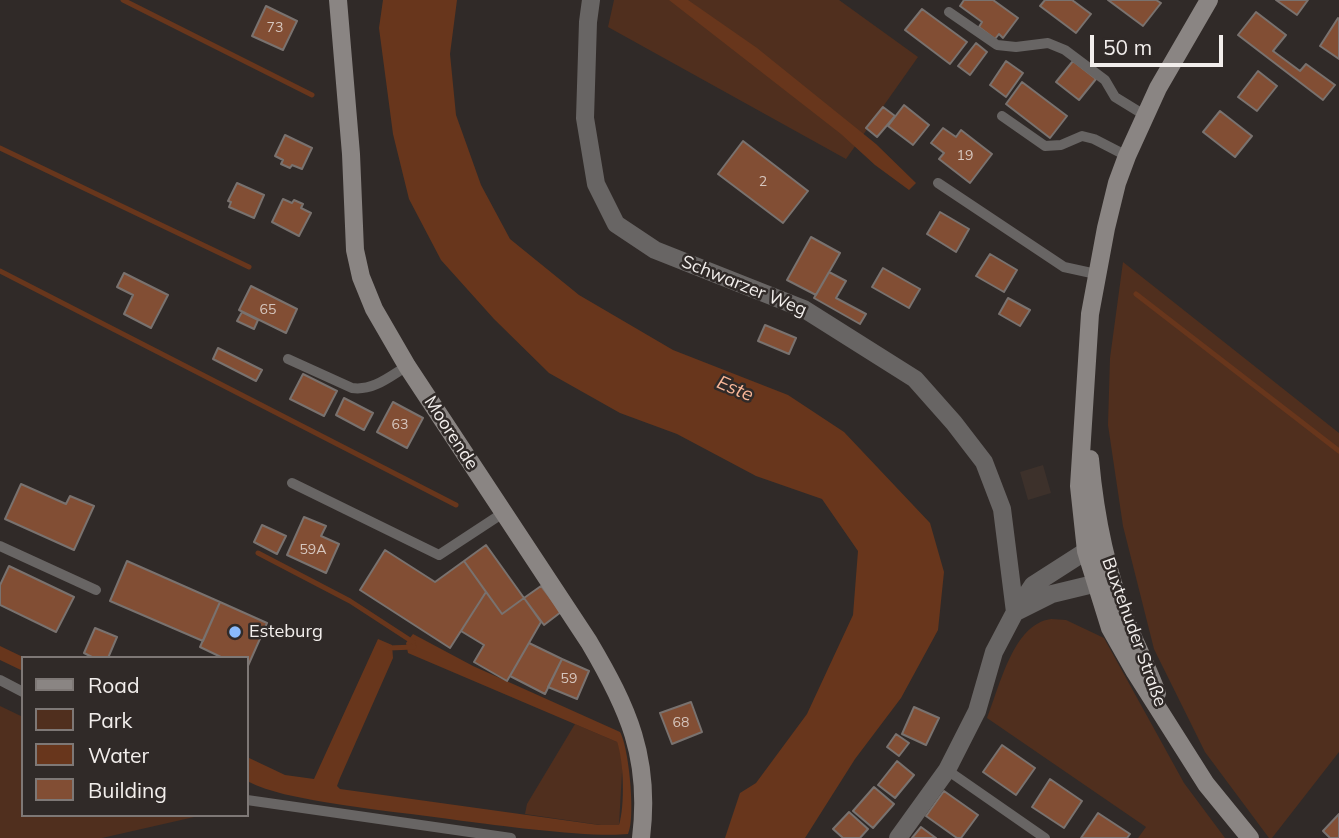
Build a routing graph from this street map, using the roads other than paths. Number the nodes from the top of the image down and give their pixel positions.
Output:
1 (338, 0) edge
2 (591, 0) edge
3 (1209, 0) edge
4 (949, 12) dead end
5 (1002, 116) dead end
6 (1146, 116) junction
7 (1127, 156) junction
8 (938, 183) dead end
9 (1096, 274) junction
10 (288, 359) dead end
11 (407, 366) junction
12 (292, 483) dead end
13 (503, 513) junction
14 (0, 546) edge
15 (1094, 549) junction
16 (1104, 582) junction
17 (96, 590) dead end
18 (1014, 612) junction
19 (0, 680) edge
20 (21, 691) edge
21 (947, 770) junction
22 (248, 800) edge
23 (511, 838) edge
24 (641, 838) edge
25 (898, 838) edge
26 (1045, 838) edge
27 (1250, 838) edge

1 - 11 street, Moorende
2 - 18 street, Schwarzer Weg
3 - 6 street, Buxtehuder Straße
4 - 6 lane
5 - 7 lane
6 - 7 street, Buxtehuder Straße
7 - 9 street, Buxtehuder Straße
8 - 9 lane
9 - 15 street, Buxtehuder Straße
10 - 11 lane
11 - 13 street, Moorende
12 - 13 lane
13 - 24 street, Moorende
14 - 17 lane
15 - 16 street, Buxtehuder Straße
15 - 18 street
16 - 18 street
16 - 27 street, Buxtehuder Straße
18 - 21 street
19 - 20 lane
21 - 25 street
21 - 26 lane
22 - 23 lane

